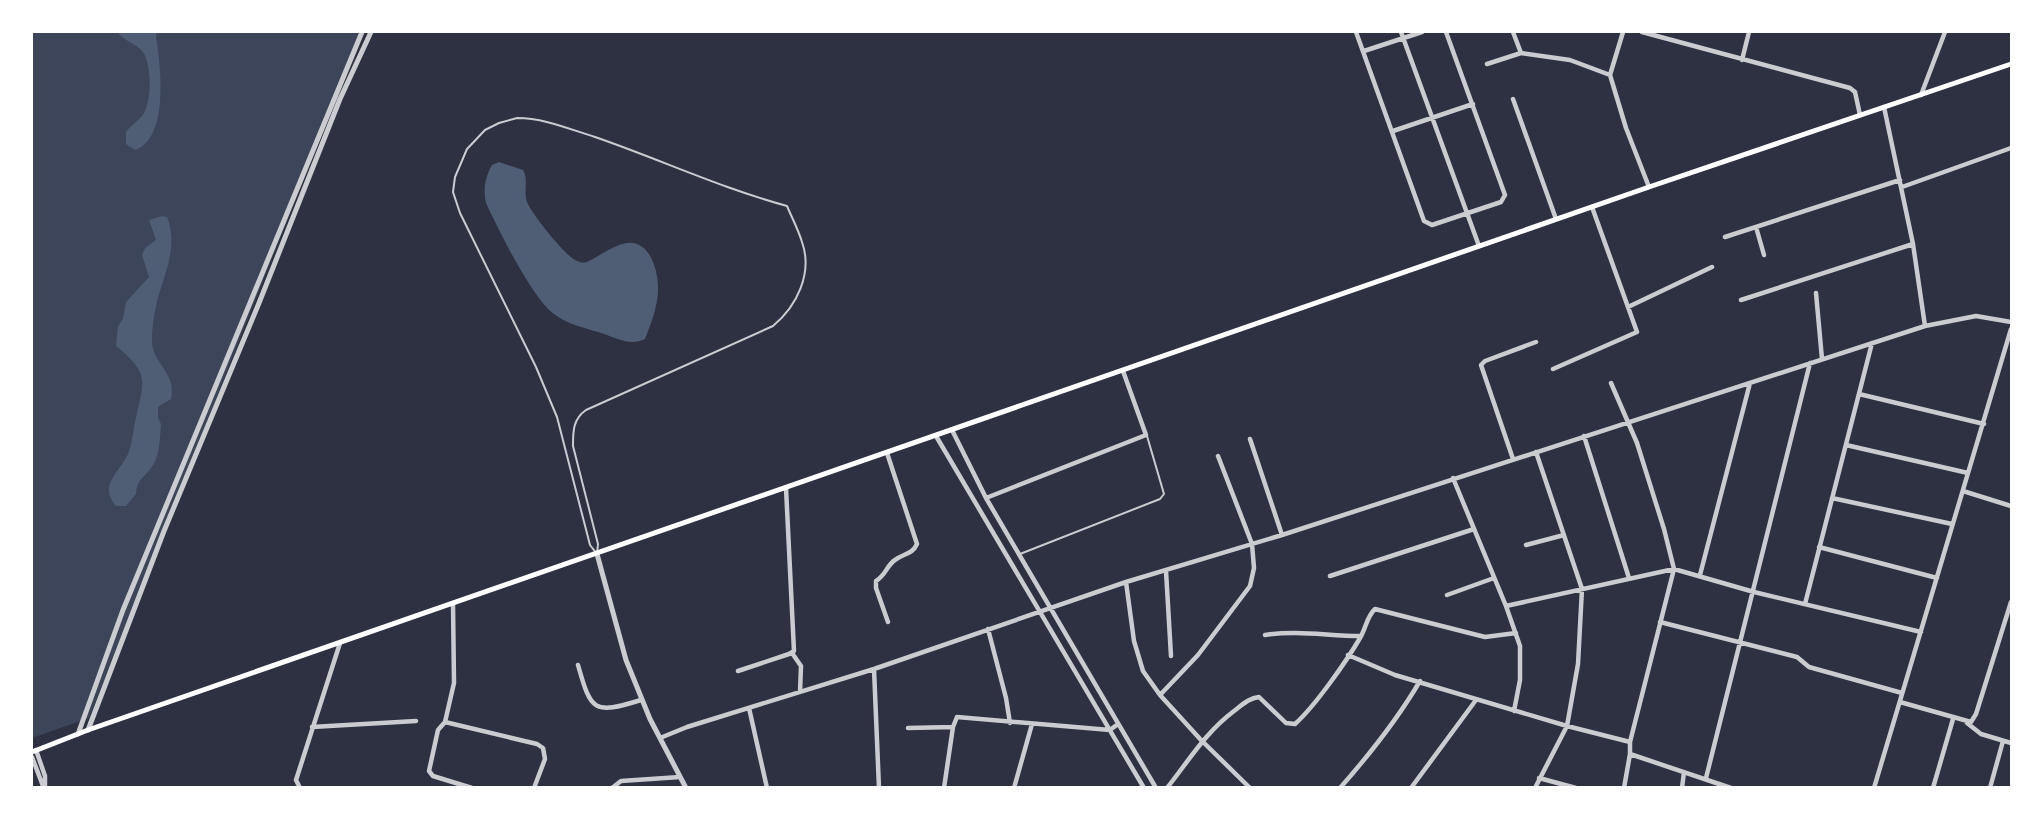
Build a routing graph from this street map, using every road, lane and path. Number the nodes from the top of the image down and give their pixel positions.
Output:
1 (362, 32) edge
2 (371, 32) edge
3 (1356, 32) edge
4 (1401, 32) edge
5 (1422, 32) edge
6 (1447, 32) edge
7 (1513, 32) edge
8 (1623, 32) edge
9 (1642, 32) edge
10 (1749, 32) edge
11 (1945, 32) edge
12 (1404, 38) junction
13 (1364, 51) junction
14 (1521, 53) junction
15 (1742, 60) junction
16 (2011, 64) edge
17 (1487, 65) dead end
18 (1610, 75) junction
19 (1921, 94) junction
20 (1513, 99) dead end
21 (1473, 104) junction
22 (1884, 107) junction
23 (1860, 115) junction
24 (1433, 118) junction
25 (1392, 131) junction
26 (2011, 148) edge
27 (1900, 180) junction
28 (1649, 187) junction
29 (1902, 187) junction
30 (1592, 207) junction
31 (1468, 215) junction
32 (1556, 219) junction
33 (1756, 227) junction
34 (1725, 237) dead end
35 (1913, 244) junction
36 (1479, 246) junction
37 (1764, 256) dead end
38 (1712, 267) dead end
39 (1816, 293) dead end
40 (1741, 300) dead end
41 (1629, 307) junction
42 (2011, 322) edge
43 (1925, 326) junction
44 (2011, 329) edge
45 (1536, 342) dead end
46 (1872, 343) junction
47 (1822, 359) junction
48 (1810, 363) junction
49 (1553, 369) dead end
50 (1123, 371) junction
51 (1611, 383) dead end
52 (1749, 383) junction
53 (1859, 394) junction
54 (1629, 422) junction
55 (1984, 424) junction
56 (952, 430) junction
57 (1146, 435) junction
58 (936, 436) junction
59 (1584, 436) junction
60 (1250, 439) dead end
61 (1846, 445) junction
62 (1536, 452) junction
63 (887, 453) junction
64 (1219, 456) dead end
65 (1513, 459) junction
66 (1968, 474) junction
67 (1452, 478) junction
68 (786, 488) junction
69 (1963, 492) junction
70 (986, 498) junction
71 (1832, 498) junction
72 (2011, 506) edge
73 (1952, 524) junction
74 (1474, 529) junction
75 (1282, 535) junction
76 (1564, 535) junction
77 (1252, 544) junction
78 (1526, 545) dead end
79 (1819, 547) junction
80 (597, 554) junction
81 (1019, 554) junction
82 (1674, 569) junction
83 (1166, 571) junction
84 (1700, 575) junction
85 (1330, 576) dead end
86 (1494, 578) junction
87 (1629, 578) junction
88 (1937, 578) junction
89 (1126, 582) junction
90 (1582, 589) junction
91 (1754, 592) junction
92 (1447, 595) dead end
93 (453, 603) junction
94 (1805, 604) junction
95 (1506, 606) junction
96 (2011, 606) edge
97 (1051, 607) junction
98 (1042, 611) junction
99 (888, 622) dead end
100 (1660, 622) junction
101 (988, 628) junction
102 (1921, 632) junction
103 (1516, 633) junction
104 (1265, 635) dead end
105 (1362, 636) junction
106 (1741, 642) junction
107 (340, 643) junction
108 (792, 653) junction
109 (1171, 656) dead end
110 (1348, 656) junction
111 (578, 665) dead end
112 (874, 669) junction
113 (738, 671) dead end
114 (1420, 681) junction
115 (800, 692) junction
116 (1902, 693) junction
117 (1160, 695) junction
118 (641, 700) junction
119 (1476, 700) junction
120 (1900, 702) junction
121 (749, 708) junction
122 (1514, 711) junction
123 (1953, 719) junction
124 (416, 721) dead end
125 (445, 722) junction
126 (1010, 723) junction
127 (1967, 723) junction
128 (1032, 724) junction
129 (1118, 725) junction
130 (1567, 726) junction
131 (312, 727) junction
132 (953, 727) junction
133 (908, 728) dead end
134 (1110, 729) junction
135 (88, 730) junction
136 (78, 734) junction
137 (660, 738) junction
138 (1201, 740) junction
139 (2003, 741) junction
140 (1630, 743) junction
141 (2011, 743) edge
142 (33, 753) edge
143 (1630, 754) junction
144 (1685, 772) junction
145 (680, 777) junction
146 (1539, 778) junction
147 (1706, 778) junction
148 (296, 780) junction
149 (45, 788) edge
150 (291, 788) edge
151 (300, 788) edge
152 (472, 788) edge
153 (534, 788) edge
154 (612, 788) edge
155 (686, 788) edge
156 (767, 788) edge
157 (879, 788) edge
158 (944, 788) edge
159 (1014, 788) edge
160 (1144, 788) edge
161 (1156, 788) edge
162 (1167, 788) edge
163 (1250, 788) edge
164 (1340, 788) edge
165 (1411, 788) edge
166 (1535, 788) edge
167 (1576, 788) edge
168 (1624, 788) edge
169 (1682, 788) edge
170 (1731, 788) edge
171 (1874, 788) edge
172 (1933, 788) edge
173 (1990, 788) edge

1 - 136 street
2 - 135 street
3 - 13 street
4 - 12 street
5 - 12 street
6 - 21 street
7 - 14 street
8 - 18 street
9 - 15 street
10 - 15 street
11 - 19 street
12 - 13 street
12 - 24 street
13 - 25 street
14 - 17 street
14 - 18 street
15 - 23 street
16 - 19 main road
18 - 28 street
19 - 22 main road
20 - 32 street
21 - 24 street
21 - 31 street
22 - 23 main road
22 - 27 street
23 - 28 main road
24 - 25 street
24 - 31 street
25 - 31 street
26 - 29 street
27 - 29 street
27 - 33 street
28 - 30 main road
29 - 35 street
30 - 32 main road
30 - 41 street
31 - 36 street
32 - 36 main road
33 - 34 street
33 - 37 street
35 - 40 street
35 - 43 street
36 - 50 main road
38 - 41 street
39 - 47 street
41 - 49 street
42 - 43 street
43 - 46 street
44 - 55 street
45 - 65 street
46 - 47 street
46 - 53 street
47 - 48 street
48 - 52 street
48 - 91 street
50 - 56 main road
50 - 57 street
51 - 54 street
52 - 54 street
52 - 84 street
53 - 55 street
53 - 61 street
54 - 59 street
54 - 82 street
55 - 66 street
56 - 58 main road
56 - 70 street
57 - 70 street
57 - 81 lane
58 - 63 main road
58 - 98 street
59 - 62 street
59 - 87 street
60 - 75 street
61 - 66 street
61 - 71 street
62 - 65 street
62 - 76 street
63 - 68 main road
63 - 99 street
64 - 77 street
65 - 67 street
66 - 69 street
67 - 74 street
67 - 75 street
68 - 80 main road
68 - 108 street
69 - 72 street
69 - 73 street
70 - 81 street
71 - 73 street
71 - 79 street
73 - 88 street
74 - 85 street
74 - 86 street
75 - 77 street
76 - 78 street
76 - 90 street
77 - 83 street
77 - 117 street
79 - 88 street
79 - 94 street
80 - 80 lane
80 - 93 main road
80 - 118 street
81 - 97 street
82 - 84 street
82 - 87 street
82 - 100 street
83 - 89 street
83 - 109 street
84 - 91 street
86 - 92 street
86 - 95 street
87 - 90 street
88 - 102 street
89 - 97 street
89 - 117 street
90 - 95 street
90 - 130 street
91 - 94 street
91 - 106 street
93 - 107 main road
93 - 125 street
94 - 102 street
95 - 103 street
96 - 127 street
97 - 98 street
97 - 129 street
98 - 101 street
98 - 134 street
100 - 106 street
100 - 140 street
101 - 112 street
101 - 126 street
102 - 116 street
103 - 105 street
103 - 122 street
104 - 105 street
105 - 110 street
106 - 116 street
106 - 147 street
107 - 131 street
107 - 135 main road
108 - 113 street
108 - 115 street
110 - 114 street
110 - 138 street
111 - 118 street
112 - 115 street
112 - 157 street
114 - 119 street
114 - 164 street
115 - 121 street
116 - 120 street
117 - 138 street
118 - 137 street
119 - 122 street
119 - 165 street
120 - 123 street
120 - 171 street
121 - 137 street
121 - 156 street
122 - 130 street
123 - 127 street
123 - 172 street
124 - 131 street
125 - 152 street
125 - 153 street
126 - 128 street
126 - 132 street
127 - 139 street
128 - 134 street
128 - 159 street
129 - 134 street
129 - 161 street
130 - 140 street
130 - 146 street
131 - 148 street
132 - 133 street
132 - 158 street
134 - 160 street
135 - 136 main road
136 - 142 main road
137 - 145 street
138 - 162 street
138 - 163 street
139 - 141 street
139 - 173 street
140 - 143 street
142 - 149 street
143 - 144 street
143 - 168 street
144 - 147 street
144 - 169 street
145 - 154 street
145 - 155 street
146 - 166 street
146 - 167 street
147 - 170 street
148 - 150 street
148 - 151 street

